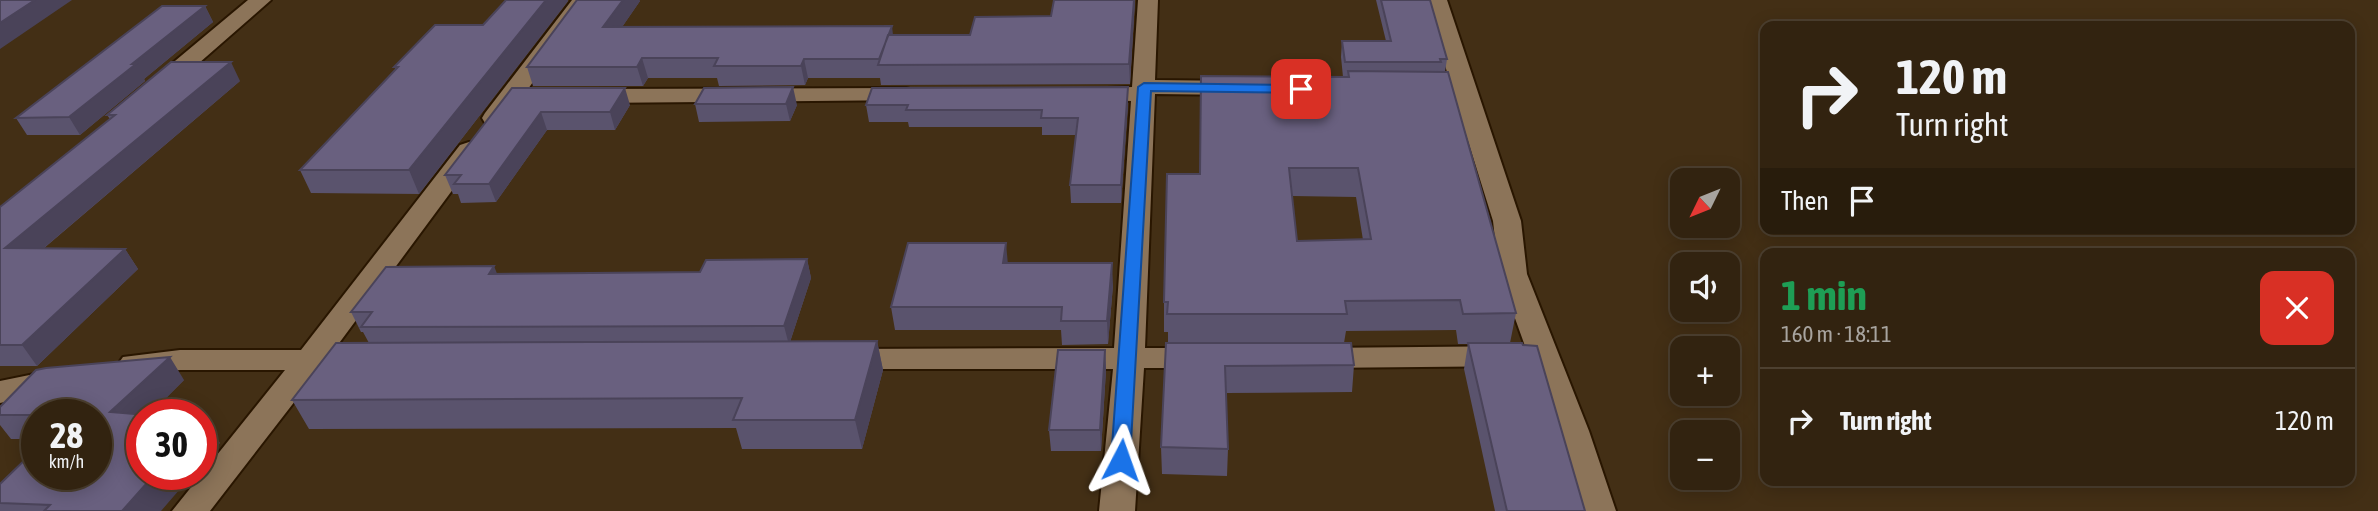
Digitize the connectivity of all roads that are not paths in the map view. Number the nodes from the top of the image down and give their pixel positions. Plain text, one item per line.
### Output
1 (261, 0) edge
2 (583, 0) edge
3 (1148, 0) edge
4 (1437, 0) edge
5 (1255, 88) edge
6 (1463, 89) junction
7 (1144, 90) junction
8 (1418, 90) edge
9 (1061, 94) edge
10 (923, 95) edge
11 (565, 96) edge
12 (141, 101) edge
13 (1542, 356) junction
14 (1225, 358) edge
15 (1294, 358) edge
16 (823, 359) edge
17 (1129, 359) junction
18 (310, 360) junction
19 (393, 360) edge
20 (0, 392) edge
21 (190, 511) edge
22 (1117, 511) edge
23 (1598, 511) edge

1 - 12 street
2 - 18 street
3 - 7 street
4 - 6 street
5 - 7 street
6 - 8 street
6 - 13 street
7 - 9 street
7 - 17 street
10 - 11 street
13 - 15 street
13 - 23 street
14 - 17 street
16 - 17 street
17 - 22 street
18 - 19 street
18 - 20 street
18 - 21 street

